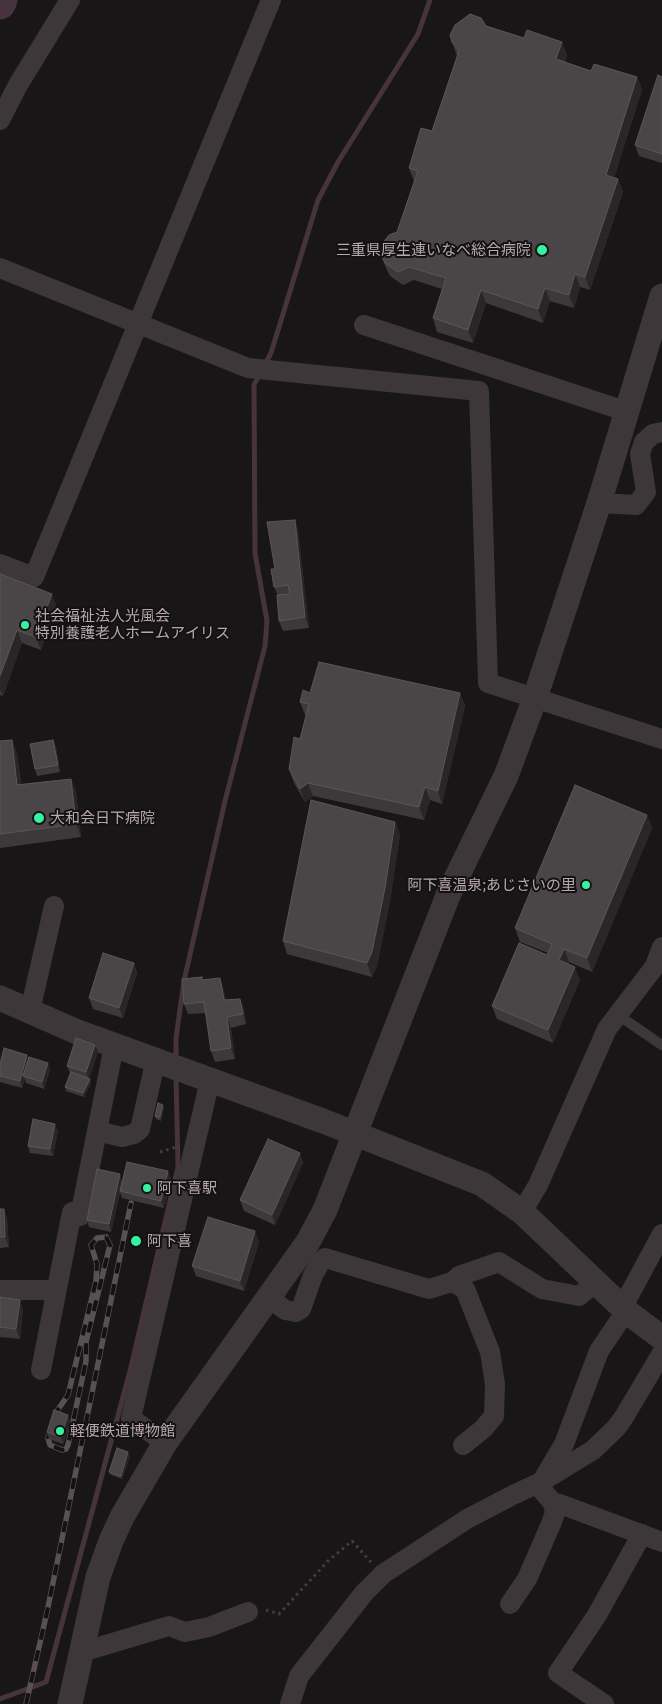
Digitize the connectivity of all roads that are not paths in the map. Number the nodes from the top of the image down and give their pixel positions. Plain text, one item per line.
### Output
1 (70, 0) edge
2 (271, 0) edge
3 (0, 120) edge
4 (0, 268) edge
5 (662, 296) edge
6 (139, 323) junction
7 (364, 325) dead end
8 (628, 412) junction
9 (662, 432) edge
10 (599, 503) junction
11 (0, 564) edge
12 (535, 698) junction
13 (662, 738) edge
14 (54, 906) dead end
15 (662, 947) edge
16 (0, 998) edge
17 (30, 1011) junction
18 (618, 1015) junction
19 (662, 1045) edge
20 (114, 1046) junction
21 (181, 1069) junction
22 (97, 1131) junction
23 (356, 1135) junction
24 (522, 1212) junction
25 (662, 1234) edge
26 (452, 1282) junction
27 (596, 1282) junction
28 (0, 1290) edge
29 (56, 1290) junction
30 (270, 1298) junction
31 (623, 1308) junction
32 (662, 1338) edge
33 (662, 1353) edge
34 (40, 1370) dead end
35 (165, 1443) junction
36 (463, 1445) dead end
37 (539, 1483) junction
38 (553, 1503) junction
39 (642, 1534) junction
40 (662, 1542) edge
41 (510, 1604) dead end
42 (248, 1612) road end
43 (82, 1652) junction
44 (70, 1704) edge
45 (290, 1704) edge
46 (604, 1704) edge

1 - 3 street
2 - 6 street
4 - 6 street
5 - 8 street
6 - 11 street
6 - 12 street
7 - 8 street
8 - 10 street
9 - 10 street
10 - 12 street
12 - 13 street
12 - 23 street
14 - 17 street
15 - 18 street
16 - 17 street
17 - 20 street
18 - 19 lane
18 - 24 street
20 - 21 street
20 - 22 street
21 - 22 street
21 - 23 street
21 - 35 street
22 - 29 street
23 - 24 street
23 - 30 street
24 - 27 street
25 - 31 street
26 - 27 street
26 - 30 street
26 - 36 street
27 - 31 street
28 - 29 street
29 - 34 street
30 - 35 street
31 - 32 street
31 - 37 street
33 - 37 street
35 - 43 street
37 - 38 street
37 - 45 street
38 - 39 street
38 - 41 street
39 - 40 street
39 - 46 street
42 - 43 street
43 - 44 street

